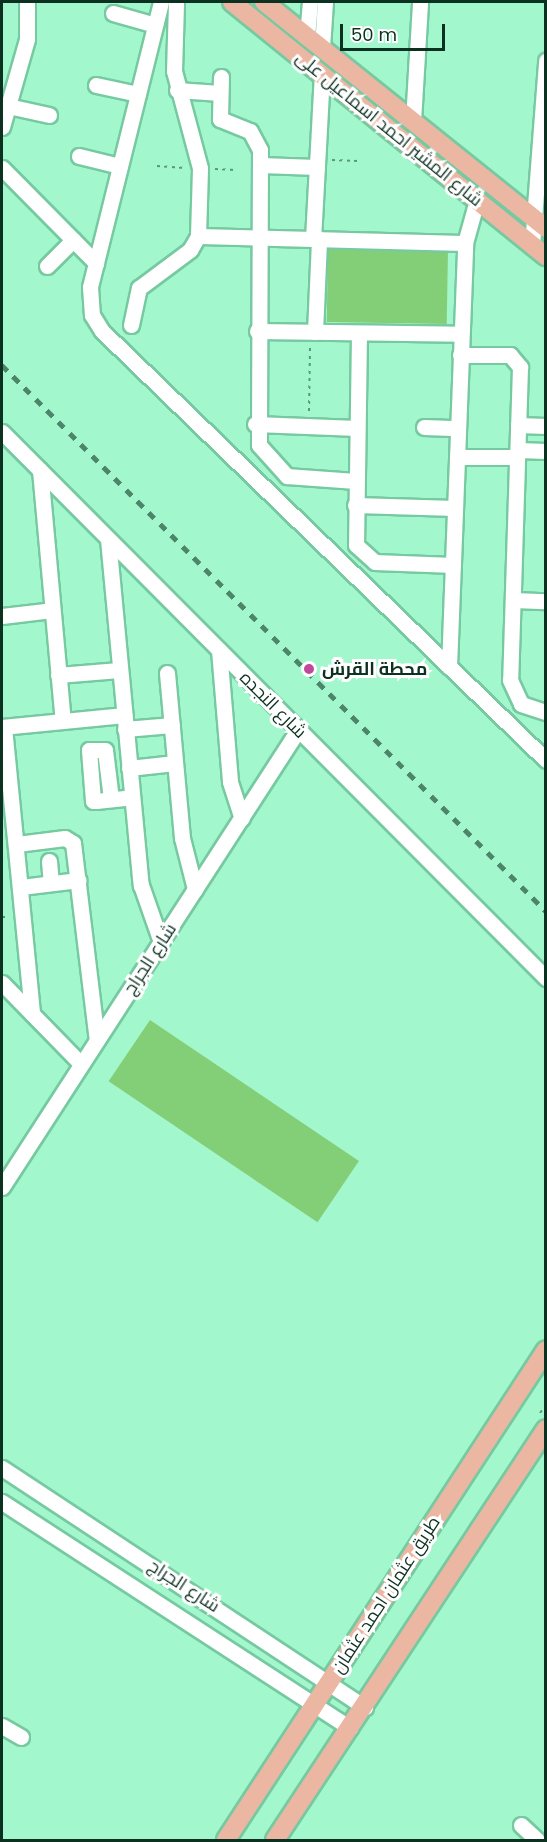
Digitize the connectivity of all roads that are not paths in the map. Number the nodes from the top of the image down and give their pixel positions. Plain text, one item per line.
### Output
1 (27, 2) edge
2 (161, 2) edge
3 (176, 2) edge
4 (232, 2) edge
5 (264, 2) edge
6 (310, 2) edge
7 (325, 2) edge
8 (420, 2) edge
9 (112, 14) dead end
10 (155, 25) junction
11 (307, 36) junction
12 (322, 48) junction
13 (546, 61) edge
14 (321, 74) junction
15 (222, 77) dead end
16 (96, 85) dead end
17 (177, 90) junction
18 (220, 93) junction
19 (138, 94) junction
20 (8, 105) junction
21 (49, 115) dead end
22 (413, 121) junction
23 (2, 125) edge
24 (79, 156) dead end
25 (317, 163) junction
26 (260, 165) junction
27 (120, 166) junction
28 (2, 168) edge
29 (477, 200) junction
30 (541, 224) edge
31 (198, 236) junction
32 (259, 237) junction
33 (316, 239) junction
34 (73, 240) junction
35 (465, 243) junction
36 (539, 251) edge
37 (96, 264) junction
38 (47, 266) dead end
39 (131, 325) dead end
40 (257, 331) junction
41 (313, 332) junction
42 (359, 333) junction
43 (461, 334) junction
44 (460, 355) junction
45 (255, 424) junction
46 (518, 425) junction
47 (546, 426) edge
48 (424, 427) dead end
49 (357, 428) junction
50 (458, 428) junction
51 (2, 432) edge
52 (546, 451) edge
53 (518, 454) junction
54 (457, 457) junction
55 (40, 470) junction
56 (355, 481) junction
57 (355, 505) junction
58 (455, 508) junction
59 (108, 539) junction
60 (453, 565) junction
61 (513, 600) junction
62 (546, 601) edge
63 (52, 610) junction
64 (2, 615) edge
65 (219, 650) junction
66 (449, 667) junction
67 (119, 670) junction
68 (167, 673) dead end
69 (58, 675) junction
70 (546, 712) edge
71 (63, 721) junction
72 (124, 722) junction
73 (172, 725) junction
74 (3, 727) edge
75 (298, 730) junction
76 (4, 748) edge
77 (546, 760) edge
78 (175, 763) junction
79 (129, 768) junction
80 (6, 791) edge
81 (132, 797) junction
82 (111, 800) dead end
83 (7, 812) edge
84 (242, 818) junction
85 (16, 844) junction
86 (49, 861) dead end
87 (79, 880) junction
88 (51, 883) junction
89 (21, 887) junction
90 (195, 889) junction
91 (161, 942) junction
92 (546, 978) edge
93 (2, 983) edge
94 (32, 1014) junction
95 (97, 1040) junction
96 (81, 1064) junction
97 (2, 1187) edge
98 (546, 1350) edge
99 (546, 1429) edge
100 (2, 1468) edge
101 (2, 1502) edge
102 (152, 1566) junction
103 (137, 1589) junction
104 (330, 1682) junction
105 (315, 1703) junction
106 (365, 1707) junction
107 (2, 1726) edge
108 (350, 1728) junction
109 (21, 1737) dead end
110 (521, 1825) dead end
111 (226, 1840) edge
112 (275, 1840) edge
113 (537, 1840) edge

1 - 20 street
2 - 10 street
3 - 17 street
4 - 14 main road, شارع المشير احمد اسماعيل على
5 - 11 main road, شارع المشير احمد اسماعيل على
6 - 11 street
7 - 12 street
8 - 22 street
9 - 10 street
10 - 19 street
11 - 12 main road, شارع المشير احمد اسماعيل على
12 - 22 main road, شارع المشير احمد اسماعيل على
13 - 30 street
14 - 25 street
14 - 29 main road, شارع المشير احمد اسماعيل على
15 - 18 street
16 - 19 street
17 - 18 street
17 - 31 street
18 - 26 street
19 - 27 street
20 - 21 street
20 - 23 street
22 - 30 main road, شارع المشير احمد اسماعيل على
24 - 27 street
25 - 26 street
25 - 33 street
26 - 32 street
27 - 37 street
28 - 34 street
29 - 35 street
29 - 36 main road, شارع المشير احمد اسماعيل على
30 - 36 street
31 - 32 street
31 - 39 street
32 - 33 street
32 - 40 street
33 - 35 street
33 - 41 street
34 - 37 street
34 - 38 street
35 - 43 street
37 - 66 street
40 - 41 street
40 - 45 street
41 - 42 street
42 - 43 street
42 - 49 street
43 - 44 street
44 - 46 street
44 - 50 street
45 - 49 street
45 - 56 street
46 - 47 street
46 - 53 street
48 - 50 street
49 - 56 street
50 - 54 street
51 - 55 street, شارع النجده
52 - 53 street
53 - 54 street
53 - 61 street
54 - 58 street
55 - 59 street, شارع النجده
55 - 63 street
56 - 57 street
57 - 58 street
57 - 60 street
58 - 60 street
59 - 65 street, شارع النجده
59 - 67 street
60 - 66 street
61 - 62 street
61 - 70 street
63 - 64 street
63 - 69 street
65 - 75 street, شارع النجده
65 - 84 street
66 - 77 street
67 - 69 street
67 - 72 street
68 - 73 street
69 - 71 street
71 - 72 street
71 - 74 street
72 - 73 street
72 - 79 street
73 - 78 street
74 - 76 street
75 - 84 street, شارع الجراج
75 - 92 street, شارع النجده
76 - 80 street
78 - 79 street
78 - 90 street
79 - 81 street
80 - 83 street
81 - 82 street
81 - 91 street
83 - 85 street
84 - 90 street, شارع الجراج
85 - 87 street
85 - 89 street
86 - 88 street
87 - 88 street
87 - 95 street
88 - 89 street
89 - 94 street
90 - 91 street, شارع الجراج
91 - 95 street, شارع الجراج
93 - 94 street
94 - 96 street
95 - 96 street, شارع الجراج
96 - 97 street, شارع الجراج
98 - 104 main road, طريق عثمان احمد عثمان
99 - 106 main road
100 - 102 street, شارع الجراج
101 - 103 street, شارع الجراج
102 - 103 street
102 - 104 street, شارع الجراج
103 - 105 street, شارع الجراج
104 - 105 main road, طريق عثمان احمد عثمان
104 - 106 street, شارع الجراج
105 - 108 street, شارع الجراج
105 - 111 main road, طريق عثمان احمد عثمان
106 - 108 main road
107 - 109 street
108 - 112 main road
110 - 113 street

